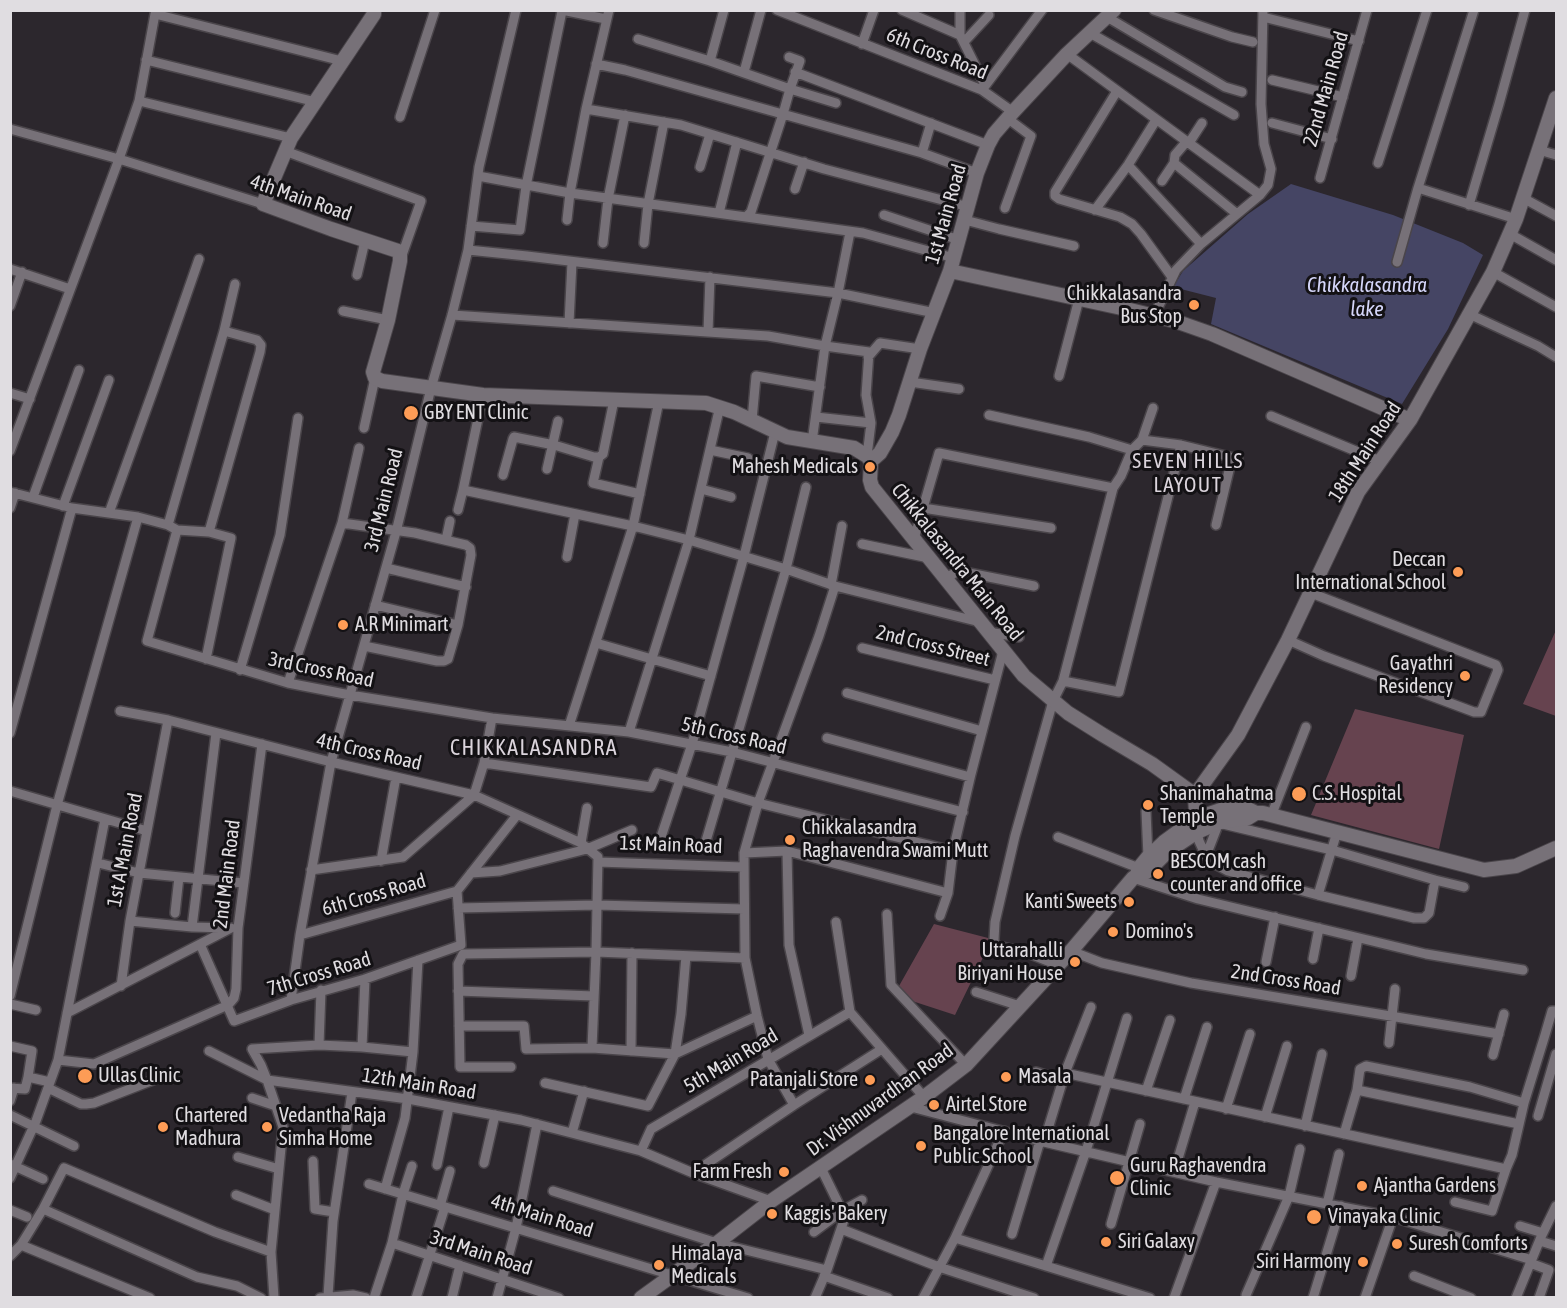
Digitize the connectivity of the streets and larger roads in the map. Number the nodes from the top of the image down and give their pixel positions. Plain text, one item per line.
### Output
1 (374, 10) edge
2 (435, 10) edge
3 (516, 10) edge
4 (724, 10) edge
5 (761, 10) edge
6 (777, 10) edge
7 (874, 10) edge
8 (902, 10) edge
9 (960, 10) edge
10 (1042, 10) edge
11 (1154, 10) edge
12 (1367, 10) edge
13 (1426, 10) edge
14 (1474, 10) edge
15 (1525, 10) edge
16 (562, 11) edge
17 (1110, 14) edge
18 (1263, 14) edge
19 (607, 15) edge
20 (989, 15) dead end
21 (1090, 33) junction
22 (962, 38) junction
23 (638, 39) dead end
24 (1359, 41) junction
25 (1253, 42) dead end
26 (862, 44) junction
27 (1067, 54) junction
28 (789, 57) dead end
29 (146, 60) junction
30 (342, 61) junction
31 (710, 61) junction
32 (596, 64) junction
33 (744, 72) junction
34 (795, 72) junction
35 (1272, 80) dead end
36 (983, 88) junction
37 (790, 89) junction
38 (1117, 90) junction
39 (1242, 92) dead end
40 (1343, 97) junction
41 (1556, 100) edge
42 (139, 101) junction
43 (316, 102) junction
44 (836, 103) dead end
45 (586, 108) junction
46 (783, 114) junction
47 (625, 115) junction
48 (1010, 115) junction
49 (1234, 115) dead end
50 (400, 117) dead end
51 (1156, 120) junction
52 (664, 123) junction
53 (931, 123) junction
54 (1202, 123) dead end
55 (1272, 123) dead end
56 (10, 129) edge
57 (710, 134) junction
58 (1332, 139) junction
59 (737, 142) junction
60 (1188, 142) junction
61 (288, 145) junction
62 (988, 145) junction
63 (1539, 150) junction
64 (770, 152) junction
65 (922, 153) junction
66 (1557, 155) edge
67 (118, 159) junction
68 (804, 162) junction
69 (1174, 163) junction
70 (1377, 163) dead end
71 (1128, 165) junction
72 (700, 167) dead end
73 (977, 173) junction
74 (477, 176) junction
75 (1320, 178) dead end
76 (1162, 181) dead end
77 (525, 186) junction
78 (1418, 188) junction
79 (795, 189) dead end
80 (570, 193) junction
81 (1260, 195) junction
82 (1523, 198) junction
83 (608, 199) junction
84 (263, 204) junction
85 (648, 204) junction
86 (1469, 205) junction
87 (1005, 208) dead end
88 (1095, 210) junction
89 (719, 213) junction
90 (1237, 213) junction
91 (884, 214) dead end
92 (967, 214) junction
93 (1557, 216) edge
94 (746, 217) junction
95 (1516, 219) junction
96 (567, 220) dead end
97 (471, 226) junction
98 (850, 232) junction
99 (1510, 234) junction
100 (959, 240) junction
101 (365, 241) junction
102 (603, 243) dead end
103 (644, 243) dead end
104 (1201, 244) junction
105 (1074, 246) dead end
106 (468, 250) junction
107 (401, 258) junction
108 (199, 259) dead end
109 (1557, 260) edge
110 (573, 262) junction
111 (1397, 262) dead end
112 (952, 265) junction
113 (10, 269) edge
114 (22, 272) junction
115 (1492, 272) junction
116 (357, 275) dead end
117 (1172, 277) junction
118 (710, 278) junction
119 (235, 284) dead end
120 (70, 289) junction
121 (838, 292) junction
122 (1079, 299) junction
123 (10, 306) edge
124 (1557, 307) edge
125 (343, 310) dead end
126 (935, 313) junction
127 (1469, 314) junction
128 (452, 315) junction
129 (1154, 316) junction
130 (388, 320) junction
131 (568, 323) junction
132 (224, 332) junction
133 (708, 332) junction
134 (825, 346) junction
135 (920, 350) junction
136 (868, 357) junction
137 (1557, 357) edge
138 (79, 370) dead end
139 (1059, 376) dead end
140 (375, 378) junction
141 (109, 380) dead end
142 (910, 382) junction
143 (820, 387) junction
144 (430, 388) junction
145 (959, 389) dead end
146 (10, 393) edge
147 (483, 395) junction
148 (30, 399) junction
149 (614, 400) junction
150 (659, 401) junction
151 (720, 406) junction
152 (1153, 408) dead end
153 (989, 415) dead end
154 (1271, 416) dead end
155 (816, 417) junction
156 (298, 418) dead end
157 (752, 420) junction
158 (1410, 420) junction
159 (558, 422) dead end
160 (871, 423) junction
161 (364, 428) dead end
162 (775, 432) junction
163 (1142, 440) junction
164 (812, 442) junction
165 (554, 445) junction
166 (1181, 445) junction
167 (359, 448) dead end
168 (710, 450) junction
169 (1132, 450) junction
170 (10, 451) edge
171 (599, 457) junction
172 (748, 458) dead end
173 (869, 459) junction
174 (1380, 461) junction
175 (547, 469) dead end
176 (503, 475) dead end
177 (806, 487) dead end
178 (1113, 488) junction
179 (701, 489) junction
180 (463, 490) junction
181 (13, 492) edge
182 (640, 494) junction
183 (33, 497) junction
184 (731, 497) dead end
185 (67, 507) junction
186 (10, 508) edge
187 (922, 508) junction
188 (458, 510) dead end
189 (109, 513) junction
190 (574, 514) junction
191 (138, 517) junction
192 (450, 521) dead end
193 (342, 523) junction
194 (1216, 525) dead end
195 (633, 526) junction
196 (842, 526) dead end
197 (173, 527) junction
198 (1051, 528) dead end
199 (209, 532) junction
200 (396, 532) junction
201 (914, 539) junction
202 (446, 540) junction
203 (689, 540) junction
204 (862, 544) dead end
205 (744, 556) junction
206 (567, 557) dead end
207 (929, 558) junction
208 (386, 568) junction
209 (786, 569) junction
210 (945, 578) junction
211 (833, 586) junction
212 (1034, 586) dead end
213 (466, 587) junction
214 (1311, 593) junction
215 (375, 605) junction
216 (458, 625) junction
217 (984, 627) junction
218 (1019, 637) dead end
219 (1288, 640) junction
220 (596, 643) junction
221 (364, 646) junction
222 (862, 648) dead end
223 (1003, 651) junction
224 (652, 658) junction
225 (206, 660) junction
226 (240, 670) junction
227 (711, 676) junction
228 (995, 680) junction
229 (1063, 681) junction
230 (288, 683) junction
231 (847, 693) dead end
232 (350, 695) junction
233 (1053, 701) junction
234 (120, 711) dead end
235 (492, 718) junction
236 (168, 720) junction
237 (569, 726) junction
238 (1306, 727) dead end
239 (982, 731) junction
240 (629, 732) junction
241 (10, 733) edge
242 (216, 733) junction
243 (827, 738) dead end
244 (262, 744) junction
245 (692, 744) junction
246 (732, 752) junction
247 (331, 762) junction
248 (484, 763) junction
249 (772, 763) junction
250 (396, 777) junction
251 (970, 777) junction
252 (679, 780) junction
253 (10, 791) edge
254 (720, 793) junction
255 (474, 795) junction
256 (1195, 795) junction
257 (758, 803) junction
258 (57, 805) junction
259 (587, 808) dead end
260 (963, 812) junction
261 (1146, 812) dead end
262 (517, 815) junction
263 (1271, 816) junction
264 (105, 819) junction
265 (1197, 825) junction
266 (632, 830) dead end
267 (147, 831) junction
268 (1337, 832) junction
269 (661, 837) dead end
270 (1058, 837) dead end
271 (706, 841) dead end
272 (584, 846) junction
273 (1557, 848) edge
274 (1332, 850) junction
275 (787, 851) junction
276 (953, 851) junction
277 (744, 853) junction
278 (1206, 856) junction
279 (1148, 857) junction
280 (598, 860) junction
281 (381, 861) junction
282 (98, 863) junction
283 (743, 867) junction
284 (311, 870) junction
285 (139, 873) junction
286 (471, 873) junction
287 (1136, 874) junction
288 (179, 877) junction
289 (198, 879) junction
290 (1436, 880) junction
291 (243, 883) junction
292 (1464, 887) dead end
293 (457, 891) junction
294 (948, 893) junction
295 (1318, 895) junction
296 (597, 905) junction
297 (462, 908) junction
298 (744, 909) junction
299 (175, 912) dead end
300 (887, 914) dead end
301 (940, 916) dead end
302 (1275, 917) junction
303 (130, 921) junction
304 (836, 922) dead end
305 (192, 927) junction
306 (234, 928) junction
307 (1318, 928) junction
308 (300, 935) junction
309 (1358, 938) junction
310 (200, 944) junction
311 (1071, 951) junction
312 (596, 952) junction
313 (632, 953) junction
314 (686, 956) junction
315 (745, 958) junction
316 (1313, 959) dead end
317 (418, 960) junction
318 (1266, 962) dead end
319 (1058, 965) junction
320 (1523, 970) dead end
321 (1351, 976) dead end
322 (365, 979) junction
323 (121, 986) junction
324 (1395, 989) dead end
325 (321, 990) junction
326 (458, 991) junction
327 (975, 992) dead end
328 (10, 996) edge
329 (594, 996) junction
330 (291, 999) junction
331 (10, 1004) edge
332 (228, 1005) junction
333 (1020, 1006) junction
334 (1091, 1006) dead end
335 (36, 1010) dead end
336 (1557, 1011) edge
337 (850, 1012) junction
338 (67, 1013) junction
339 (1504, 1014) dead end
340 (757, 1016) junction
341 (1392, 1016) junction
342 (1127, 1017) dead end
343 (1170, 1020) dead end
344 (459, 1026) junction
345 (1207, 1027) dead end
346 (1250, 1034) dead end
347 (809, 1035) junction
348 (1499, 1035) junction
349 (1389, 1043) dead end
350 (320, 1045) junction
351 (10, 1046) edge
352 (1287, 1046) dead end
353 (362, 1047) junction
354 (592, 1048) junction
355 (882, 1049) junction
356 (631, 1051) junction
357 (209, 1052) dead end
358 (413, 1052) junction
359 (675, 1054) junction
360 (1322, 1054) dead end
361 (1557, 1054) edge
362 (1493, 1055) dead end
363 (768, 1059) junction
364 (58, 1060) junction
365 (966, 1065) junction
366 (511, 1067) dead end
367 (1036, 1072) dead end
368 (1064, 1076) junction
369 (28, 1077) junction
370 (161, 1077) dead end
371 (267, 1080) junction
372 (1107, 1082) junction
373 (545, 1083) dead end
374 (49, 1085) junction
375 (12, 1088) edge
376 (1356, 1089) junction
377 (584, 1091) junction
378 (1146, 1091) junction
379 (352, 1092) junction
380 (924, 1097) junction
381 (252, 1098) dead end
382 (408, 1099) junction
383 (1184, 1100) junction
384 (10, 1101) edge
385 (1195, 1102) junction
386 (1524, 1103) junction
387 (276, 1106) junction
388 (794, 1106) junction
389 (449, 1107) junction
390 (911, 1107) junction
391 (1226, 1108) junction
392 (10, 1115) edge
393 (495, 1115) junction
394 (1538, 1116) dead end
395 (1265, 1117) junction
396 (537, 1124) junction
397 (1140, 1124) dead end
398 (1519, 1124) junction
399 (33, 1126) junction
400 (1305, 1126) junction
401 (1004, 1131) junction
402 (572, 1133) junction
403 (1344, 1134) junction
404 (1042, 1141) junction
405 (75, 1146) dead end
406 (1300, 1149) dead end
407 (641, 1151) junction
408 (1086, 1151) junction
409 (1339, 1154) dead end
410 (238, 1157) dead end
411 (313, 1161) dead end
412 (1129, 1161) junction
413 (484, 1162) dead end
414 (14, 1165) edge
415 (437, 1165) dead end
416 (412, 1166) dead end
417 (821, 1168) junction
418 (279, 1169) junction
419 (1506, 1169) junction
420 (450, 1171) dead end
421 (1174, 1172) junction
422 (693, 1173) junction
423 (10, 1178) edge
424 (43, 1179) dead end
425 (1216, 1182) junction
426 (369, 1184) dead end
427 (386, 1189) junction
428 (553, 1191) dead end
429 (403, 1194) junction
430 (236, 1195) dead end
431 (1288, 1196) junction
432 (862, 1200) dead end
433 (771, 1201) junction
434 (1455, 1202) dead end
435 (1327, 1204) junction
436 (1341, 1206) junction
437 (443, 1207) junction
438 (43, 1209) junction
439 (10, 1210) edge
440 (275, 1210) junction
441 (842, 1211) junction
442 (1556, 1211) edge
443 (334, 1212) junction
444 (27, 1217) dead end
445 (1393, 1217) junction
446 (1111, 1224) dead end
447 (1520, 1226) dead end
448 (516, 1228) junction
449 (841, 1229) junction
450 (814, 1232) dead end
451 (1012, 1234) dead end
452 (1541, 1237) junction
453 (955, 1238) junction
454 (392, 1243) junction
455 (717, 1243) junction
456 (21, 1245) junction
457 (1557, 1246) edge
458 (271, 1251) junction
459 (10, 1256) edge
460 (430, 1256) junction
461 (1531, 1262) junction
462 (460, 1265) junction
463 (1046, 1266) junction
464 (939, 1267) junction
465 (826, 1273) junction
466 (671, 1275) junction
467 (1414, 1276) dead end
468 (502, 1279) junction
469 (1246, 1295) dead end
470 (1455, 1295) edge
471 (324, 1297) edge
472 (150, 1298) edge
473 (261, 1298) edge
474 (274, 1298) edge
475 (366, 1298) edge
476 (374, 1298) edge
477 (416, 1298) edge
478 (452, 1298) edge
479 (497, 1298) edge
480 (559, 1298) edge
481 (641, 1298) edge
482 (748, 1298) edge
483 (815, 1298) edge
484 (888, 1298) edge
485 (924, 1298) edge
486 (1034, 1298) edge
487 (1150, 1298) edge
488 (1174, 1298) edge
489 (1312, 1298) edge
490 (1365, 1298) edge
491 (1471, 1298) edge
492 (1516, 1298) edge
493 (1539, 1298) edge

1 - 30 street
2 - 50 street
3 - 74 street, 3rd Main Road
4 - 31 street
5 - 33 street
6 - 26 street, 6th Cross Road
7 - 26 street
8 - 22 street
9 - 22 street
10 - 36 street
11 - 25 street
12 - 24 street, 22nd Main Road
13 - 70 street
14 - 78 street
15 - 86 street
16 - 19 street
16 - 77 street
17 - 21 street, 1st Main Road
17 - 39 street
18 - 24 street
18 - 81 street
19 - 32 street
20 - 22 street
21 - 27 street, 1st Main Road
21 - 49 street
22 - 36 street
23 - 31 street
24 - 40 street, 22nd Main Road
26 - 36 street, 6th Cross Road
27 - 38 street
27 - 48 street, 1st Main Road
28 - 34 street
29 - 30 street
29 - 42 street
29 - 43 street
30 - 43 street
31 - 33 street
32 - 45 street
32 - 46 street
33 - 37 street
34 - 37 street
34 - 53 street
35 - 40 street
36 - 48 street, 6th Cross Road
37 - 44 street
37 - 46 street
38 - 51 street
38 - 88 street
40 - 58 street, 22nd Main Road
41 - 63 street, 18th Main Road
42 - 61 street
42 - 67 street
43 - 61 street
45 - 47 street
45 - 80 street
46 - 64 street
46 - 65 street
47 - 52 street
47 - 83 street
48 - 62 street, 1st Main Road
48 - 87 street, 6th Cross Road
51 - 60 street
51 - 71 street
52 - 57 street
52 - 85 street
53 - 62 street
53 - 65 street
54 - 60 street
55 - 58 street
56 - 67 street, 4th Main Road
57 - 59 street
57 - 72 street
58 - 75 street, 22nd Main Road
59 - 64 street
59 - 89 street
60 - 69 street
60 - 81 street
61 - 84 street
61 - 107 street
62 - 73 street, 1st Main Road
63 - 66 street
63 - 82 street, 18th Main Road
64 - 68 street
64 - 94 street
65 - 73 street
67 - 84 street, 4th Main Road
67 - 120 street
68 - 79 street
68 - 92 street
69 - 76 street
69 - 90 street
71 - 88 street
71 - 104 street
73 - 92 street, 1st Main Road
74 - 77 street
74 - 97 street, 3rd Main Road
77 - 80 street
77 - 97 street
78 - 86 street
78 - 111 street
80 - 83 street
80 - 96 street
81 - 90 street
82 - 93 street
82 - 95 street, 18th Main Road
83 - 85 street
83 - 102 street
84 - 101 street, 4th Main Road
85 - 89 street
85 - 103 street
86 - 95 street
88 - 117 street
89 - 94 street
90 - 104 street
91 - 100 street
92 - 100 street, 1st Main Road
92 - 105 street
94 - 98 street
95 - 99 street, 18th Main Road
97 - 106 street, 3rd Main Road
98 - 112 street
98 - 121 street
99 - 109 street
99 - 115 street, 18th Main Road
100 - 112 street, 1st Main Road
101 - 107 street, 4th Main Road
101 - 116 street
104 - 117 street
106 - 110 street
106 - 128 street, 3rd Main Road
107 - 130 street
108 - 189 street
110 - 118 street
110 - 131 street
112 - 122 street
112 - 126 street, 1st Main Road
113 - 114 street
114 - 120 street
114 - 123 street
115 - 124 street
115 - 127 street, 18th Main Road
117 - 129 street
118 - 121 street
118 - 133 street
119 - 132 street
120 - 148 street
121 - 126 street
121 - 134 street
122 - 129 street
122 - 139 street
125 - 130 street
126 - 135 street, 1st Main Road
127 - 137 street
127 - 158 street, 18th Main Road
128 - 131 street
128 - 144 street, 3rd Main Road
129 - 158 street
130 - 140 street
131 - 133 street
132 - 197 street
132 - 199 street
133 - 134 street
134 - 136 street
134 - 143 street
135 - 136 street
135 - 142 street, 1st Main Road
136 - 160 street
138 - 183 street
140 - 144 street
140 - 161 street
141 - 185 street
142 - 145 street
142 - 173 street, 1st Main Road
143 - 155 street
143 - 157 street
144 - 147 street
144 - 200 street, 3rd Main Road
146 - 148 street
147 - 149 street
147 - 180 street
148 - 170 street
149 - 150 street
149 - 171 street
150 - 151 street
150 - 182 street
151 - 157 street
151 - 168 street
152 - 163 street
153 - 169 street
154 - 174 street
155 - 160 street
155 - 164 street
156 - 226 street
157 - 162 street
158 - 174 street, 18th Main Road
159 - 165 street
160 - 173 street
162 - 164 street
162 - 205 street
163 - 166 street
163 - 169 street
164 - 173 street
165 - 171 street
165 - 175 street
165 - 176 street
166 - 194 street
166 - 229 street
167 - 193 street
168 - 172 street
168 - 179 street
169 - 178 street
171 - 182 street
173 - 201 street, Chikkalasandra Main Road
174 - 214 street, 18th Main Road
177 - 209 street
178 - 187 street
178 - 229 street
179 - 184 street
179 - 203 street
180 - 188 street
180 - 190 street
181 - 183 street
181 - 186 street
182 - 195 street
183 - 185 street
185 - 189 street
185 - 241 street
187 - 198 street
187 - 201 street
189 - 191 street
190 - 195 street
190 - 206 street
191 - 197 street
191 - 258 street
192 - 202 street
193 - 200 street
193 - 230 street
195 - 203 street
195 - 220 street
196 - 211 street
197 - 199 street
197 - 225 street, 3rd Cross Road
199 - 225 street
200 - 202 street
200 - 208 street, 3rd Main Road
201 - 207 street, Chikkalasandra Main Road
202 - 213 street
203 - 205 street
203 - 224 street
204 - 207 street
205 - 209 street
205 - 227 street
207 - 210 street, Chikkalasandra Main Road
208 - 213 street
208 - 215 street, 3rd Main Road
209 - 211 street
209 - 246 street
210 - 212 street
210 - 217 street, Chikkalasandra Main Road
211 - 217 street
211 - 249 street
213 - 216 street
214 - 219 street, 18th Main Road
214 - 219 street
215 - 216 street
215 - 221 street, 3rd Main Road
216 - 221 street
217 - 218 street
217 - 223 street, Chikkalasandra Main Road
219 - 256 street, 18th Main Road
220 - 224 street
220 - 237 street
221 - 232 street, 3rd Main Road
222 - 228 street, 2nd Cross Street
223 - 228 street
223 - 233 street, Chikkalasandra Main Road
224 - 227 street
224 - 240 street
225 - 226 street, 3rd Cross Road
226 - 230 street, 3rd Cross Road
227 - 245 street
228 - 239 street
229 - 233 street
230 - 232 street, 3rd Cross Road
231 - 239 street
232 - 235 street, 3rd Cross Road
232 - 247 street, 3rd Main Road
233 - 256 street, Chikkalasandra Main Road
233 - 319 street
234 - 236 street, 4th Cross Road
235 - 237 street, 5th Cross Road
235 - 248 street
236 - 242 street, 4th Cross Road
236 - 267 street, 1st A Main Road
237 - 240 street, 5th Cross Road
238 - 263 street
239 - 251 street
240 - 245 street, 5th Cross Road
242 - 244 street, 4th Cross Road
242 - 289 street
243 - 251 street
244 - 247 street, 4th Cross Road
244 - 291 street, 2nd Main Road
245 - 246 street, 5th Cross Road
245 - 252 street
246 - 249 street, 5th Cross Road
246 - 254 street
247 - 250 street, 4th Cross Road
247 - 284 street, 3rd Main Road
248 - 252 street
248 - 255 street
249 - 257 street
249 - 260 street, 5th Cross Road
250 - 255 street, 4th Cross Road
250 - 281 street
251 - 260 street
252 - 254 street
252 - 269 street
253 - 258 street
254 - 257 street
254 - 271 street
255 - 262 street, 4th Cross Road
255 - 281 street
256 - 265 street
257 - 276 street
257 - 277 street
258 - 264 street
258 - 328 street
259 - 272 street
260 - 276 street
261 - 279 street
262 - 272 street, 4th Cross Road
262 - 286 street
263 - 265 street
263 - 268 street
264 - 267 street
264 - 282 street
265 - 278 street
265 - 279 street, Dr. Vishnuvardhan Road
265 - 287 street, Dr. Vishnuvardhan Road
266 - 272 street
267 - 285 street, 1st A Main Road
268 - 273 street
268 - 274 street
270 - 287 street
272 - 280 street, 4th Cross Road
272 - 286 street
274 - 278 street
274 - 290 street
274 - 295 street
275 - 277 street
275 - 294 street
275 - 347 street
276 - 294 street
277 - 283 street
278 - 295 street
279 - 287 street, Dr. Vishnuvardhan Road
280 - 283 street, 1st Main Road
280 - 296 street
281 - 284 street
282 - 285 street
282 - 338 street
283 - 298 street
284 - 308 street, 3rd Main Road
285 - 288 street
285 - 303 street, 1st A Main Road
286 - 293 street
287 - 302 street
287 - 311 street, Dr. Vishnuvardhan Road
288 - 289 street
288 - 299 street
289 - 291 street
289 - 305 street
290 - 292 street
290 - 295 street
291 - 306 street, 2nd Main Road
293 - 297 street, 7th Cross Road
293 - 308 street, 6th Cross Road
294 - 301 street
296 - 297 street
296 - 298 street
296 - 312 street
297 - 317 street, 7th Cross Road
298 - 315 street
300 - 365 street
302 - 307 street
302 - 318 street
303 - 305 street
303 - 323 street, 1st A Main Road
304 - 337 street
305 - 306 street
306 - 310 street
306 - 332 street, 2nd Main Road
307 - 309 street
307 - 316 street
308 - 330 street, 3rd Main Road
309 - 320 street
309 - 321 street
310 - 323 street
310 - 332 street
311 - 319 street, Dr. Vishnuvardhan Road
311 - 341 street, 2nd Cross Road
312 - 313 street
312 - 326 street
312 - 329 street
313 - 314 street
313 - 356 street
314 - 315 street
314 - 359 street
315 - 340 street
317 - 322 street, 7th Cross Road
317 - 358 street
319 - 333 street, Dr. Vishnuvardhan Road
322 - 325 street, 7th Cross Road
322 - 353 street
323 - 338 street
324 - 341 street
325 - 330 street, 7th Cross Road
325 - 350 street
326 - 329 street
326 - 344 street
327 - 333 street
329 - 354 street
330 - 332 street, 7th Cross Road
331 - 335 street
332 - 364 street
333 - 365 street, Dr. Vishnuvardhan Road
334 - 368 street
336 - 386 street
337 - 347 street, 5th Main Road
337 - 355 street
338 - 364 street
339 - 348 street
340 - 359 street
340 - 363 street
341 - 348 street, 2nd Cross Road
341 - 349 street
342 - 372 street
343 - 378 street
344 - 354 street
344 - 366 street
345 - 383 street
346 - 391 street
347 - 363 street, 5th Main Road
348 - 362 street
350 - 353 street
350 - 371 street
351 - 369 street
352 - 395 street
353 - 358 street
354 - 356 street
355 - 380 street
355 - 388 street
356 - 359 street
357 - 371 street, 12th Main Road
358 - 382 street
359 - 377 street
360 - 400 street
361 - 394 street
363 - 388 street
363 - 407 street, 5th Main Road
364 - 374 street
365 - 380 street, Dr. Vishnuvardhan Road
367 - 368 street
368 - 372 street
368 - 404 street
369 - 374 street
369 - 375 street
370 - 374 street
371 - 379 street, 12th Main Road
371 - 387 street
372 - 378 street
372 - 408 street
373 - 377 street
374 - 399 street
375 - 384 street
376 - 386 street
376 - 398 street
376 - 403 street
377 - 402 street
378 - 383 street
379 - 382 street, 12th Main Road
379 - 443 street
380 - 390 street, Dr. Vishnuvardhan Road
381 - 387 street
382 - 389 street, 12th Main Road
382 - 427 street
383 - 385 street
385 - 391 street
385 - 421 street
386 - 398 street
387 - 418 street
388 - 422 street
389 - 393 street, 12th Main Road
389 - 415 street
390 - 401 street
390 - 417 street, Dr. Vishnuvardhan Road
391 - 395 street
392 - 399 street
393 - 396 street, 12th Main Road
393 - 413 street
395 - 400 street
396 - 402 street, 12th Main Road
396 - 448 street
397 - 412 street
398 - 419 street
399 - 405 street
399 - 414 street
400 - 403 street
401 - 404 street
401 - 453 street
402 - 407 street, 12th Main Road
403 - 419 street
404 - 408 street
404 - 451 street
406 - 431 street
407 - 422 street, 12th Main Road
408 - 412 street
408 - 463 street
409 - 435 street
410 - 418 street
411 - 443 street
412 - 421 street
412 - 446 street
414 - 423 street
414 - 424 street
416 - 429 street
417 - 433 street, Dr. Vishnuvardhan Road
417 - 441 street
418 - 440 street
419 - 434 street
420 - 437 street
421 - 425 street
422 - 433 street, 12th Main Road
425 - 431 street
425 - 488 street
426 - 427 street, 4th Main Road
427 - 429 street, 4th Main Road
428 - 455 street
429 - 437 street, 4th Main Road
429 - 454 street
430 - 440 street
431 - 435 street
431 - 469 street
432 - 441 street
433 - 455 street, Dr. Vishnuvardhan Road
435 - 436 street
436 - 445 street
436 - 489 street
437 - 448 street, 4th Main Road
437 - 460 street
438 - 456 street
438 - 458 street
438 - 473 street
439 - 444 street
440 - 458 street
441 - 449 street
441 - 450 street
442 - 452 street
443 - 471 street
445 - 461 street
445 - 490 street
447 - 452 street
448 - 466 street, 4th Main Road
448 - 468 street
449 - 464 street
449 - 465 street
452 - 457 street
452 - 461 street
453 - 463 street
453 - 464 street
454 - 460 street, 3rd Main Road
454 - 476 street
455 - 465 street
455 - 466 street, Dr. Vishnuvardhan Road
456 - 459 street
456 - 472 street
458 - 474 street
460 - 462 street, 3rd Main Road
460 - 477 street
461 - 492 street
461 - 493 street
462 - 468 street, 3rd Main Road
462 - 478 street
463 - 487 street
464 - 485 street
464 - 486 street
465 - 483 street
465 - 484 street
466 - 481 street, Dr. Vishnuvardhan Road
466 - 482 street
467 - 470 street
468 - 479 street
468 - 480 street, 3rd Main Road
470 - 491 street
471 - 475 street

